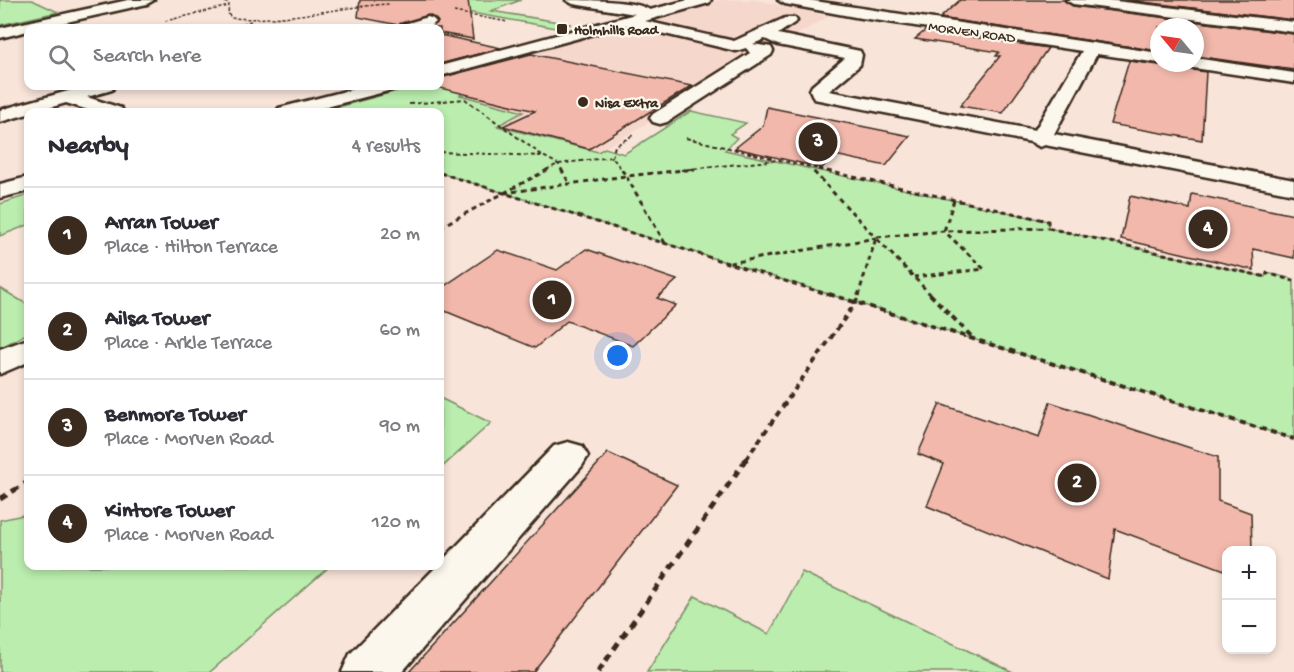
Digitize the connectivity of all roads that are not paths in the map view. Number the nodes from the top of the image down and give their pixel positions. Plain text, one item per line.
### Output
1 (147, 0) edge
2 (573, 0) edge
3 (704, 0) edge
4 (785, 0) edge
5 (1073, 0) edge
6 (880, 3) dead end
7 (822, 8) junction
8 (654, 14) junction
9 (855, 14) junction
10 (627, 21) junction
11 (428, 22) dead end
12 (40, 24) edge
13 (421, 24) edge
14 (1294, 27) edge
15 (24, 28) edge
16 (775, 28) junction
17 (0, 33) edge
18 (736, 46) junction
19 (1092, 48) junction
20 (1150, 57) edge
21 (1204, 65) edge
22 (444, 70) edge
23 (1294, 78) edge
24 (91, 90) edge
25 (370, 90) edge
26 (66, 97) junction
27 (28, 108) edge
28 (101, 108) edge
29 (301, 108) edge
30 (24, 109) edge
31 (0, 116) edge
32 (660, 118) dead end
33 (1040, 140) junction
34 (24, 185) edge
35 (1292, 187) dead end
36 (0, 191) edge
37 (24, 351) edge
38 (0, 363) edge
39 (567, 456) dead end
40 (368, 672) edge

1 - 12 street
2 - 8 street
3 - 8 street
4 - 7 street, MORVEN ROAD
5 - 14 street
6 - 9 street
7 - 9 street, MORVEN ROAD
7 - 16 street
8 - 10 street
9 - 19 street, MORVEN ROAD
10 - 18 street
10 - 22 street
11 - 13 street
15 - 17 street
16 - 18 street
16 - 33 street
18 - 32 street
19 - 20 street, MORVEN ROAD
19 - 33 street
21 - 23 street
24 - 26 street
25 - 29 street
26 - 27 street
26 - 28 street
30 - 31 street
33 - 35 street
34 - 36 street
37 - 38 street
39 - 40 street

